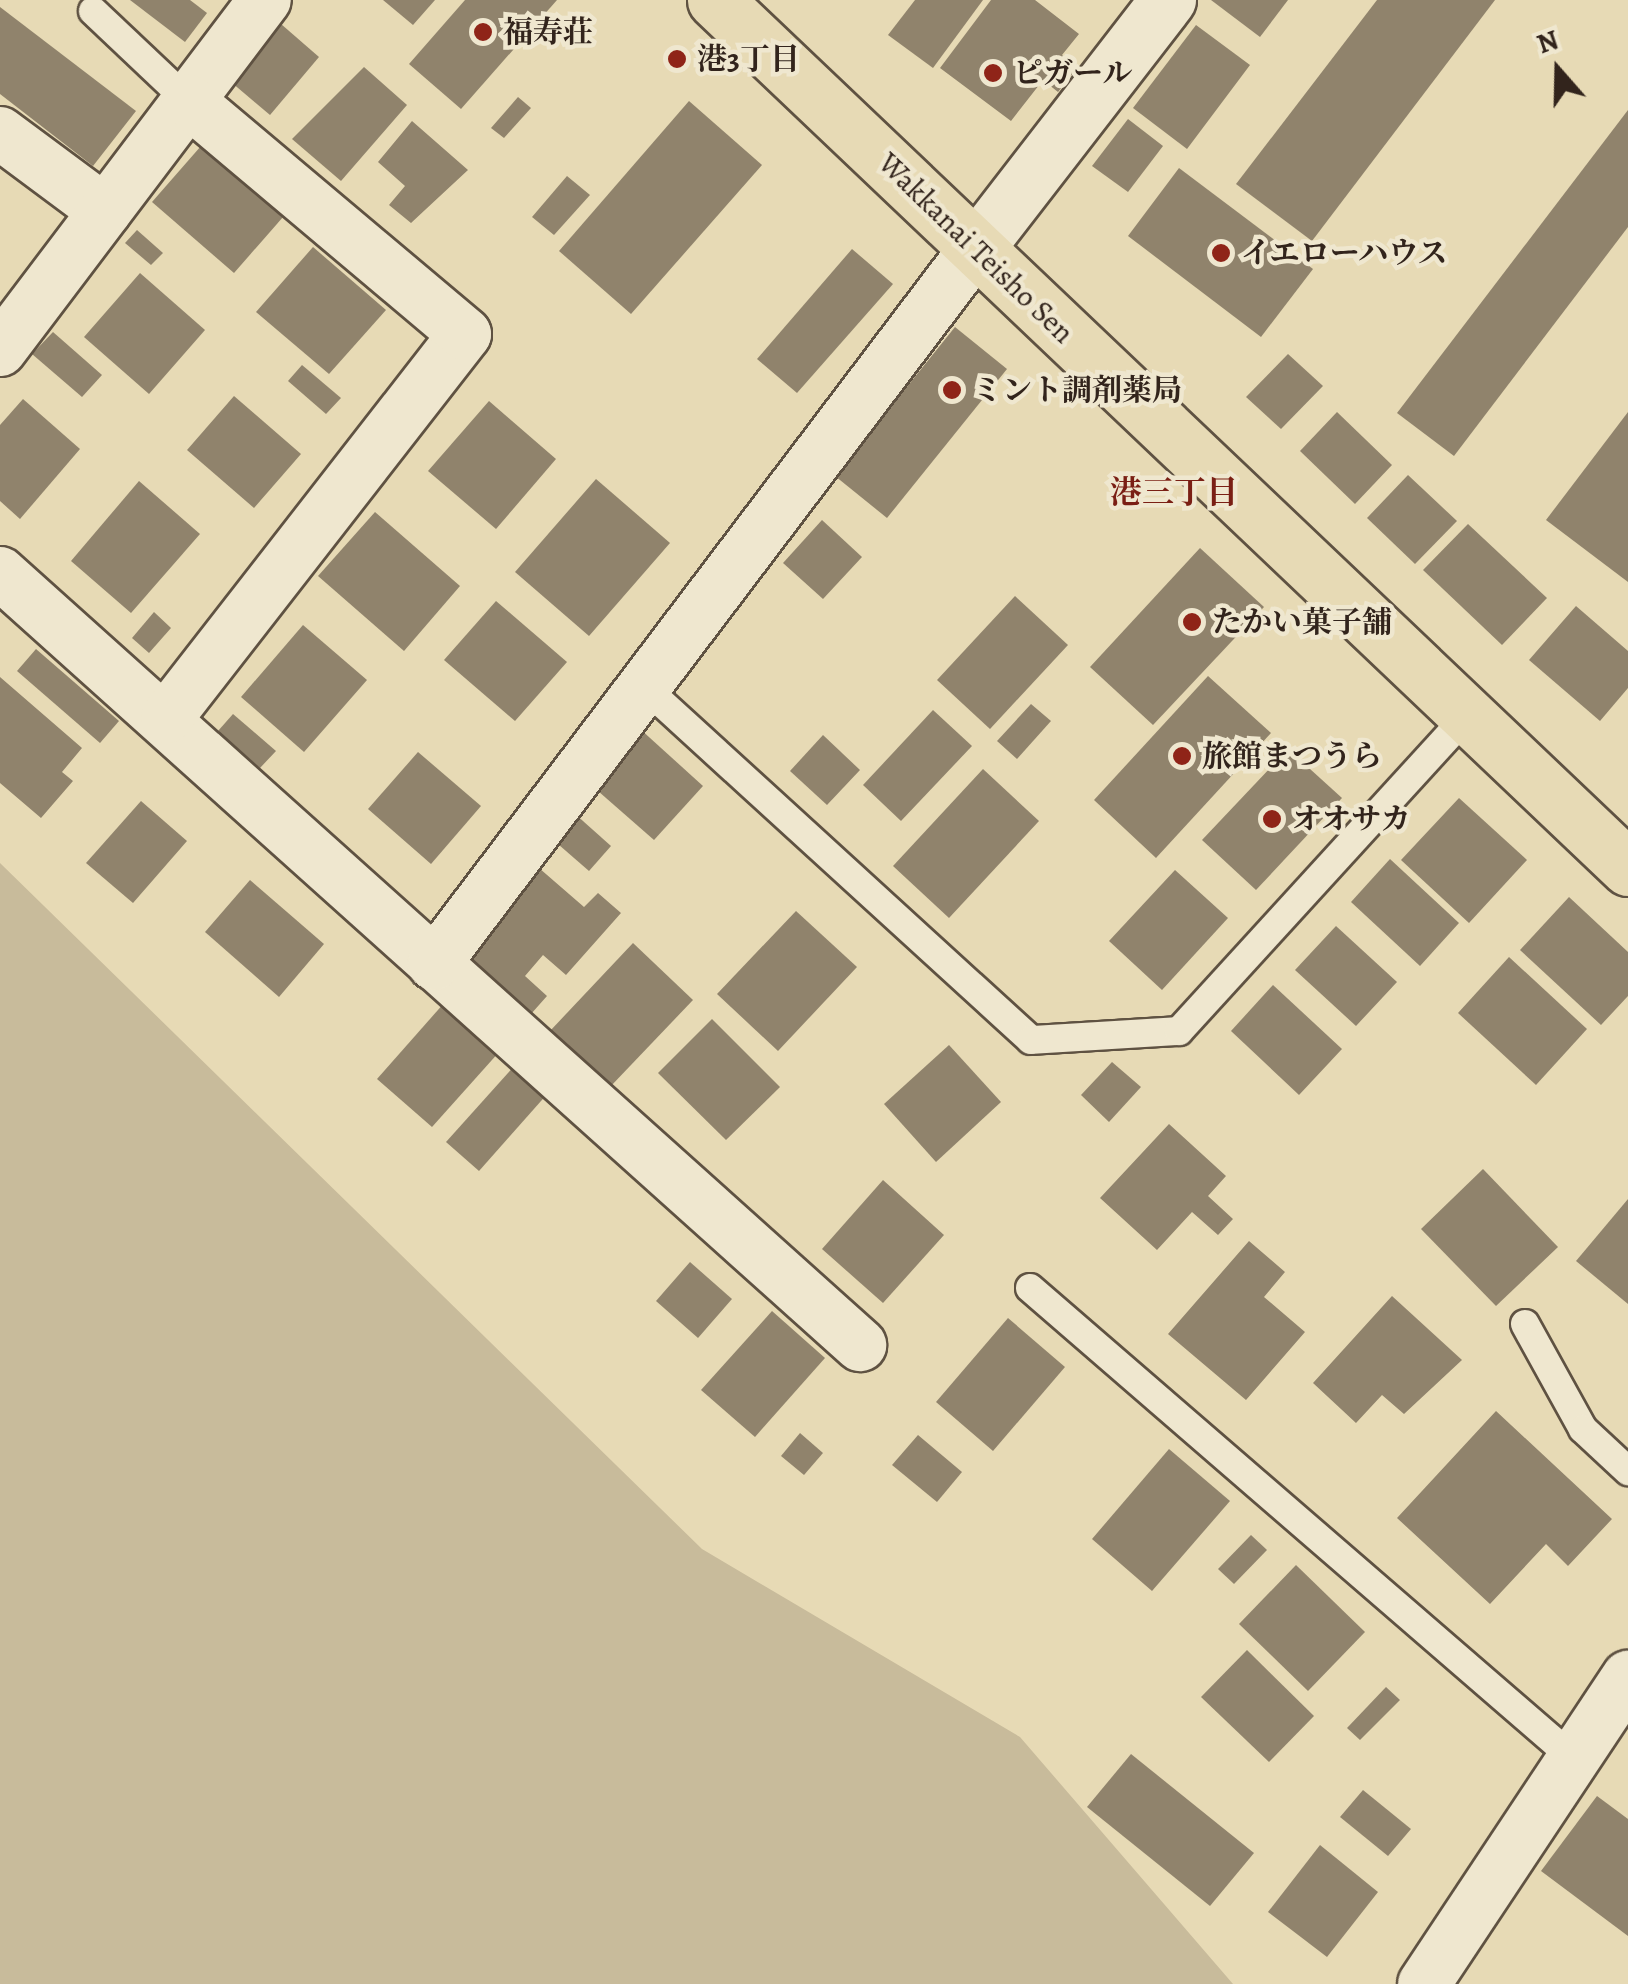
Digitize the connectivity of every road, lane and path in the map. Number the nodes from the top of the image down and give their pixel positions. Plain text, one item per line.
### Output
1 (265, 0) edge
2 (715, 0) edge
3 (1152, 5) edge
4 (93, 11) dead end
5 (187, 100) junction
6 (0, 133) edge
7 (105, 211) junction
8 (976, 248) junction
9 (0, 350) edge
10 (0, 573) edge
11 (640, 683) junction
12 (167, 717) junction
13 (1466, 717) junction
14 (1628, 868) edge
15 (434, 964) junction
16 (1030, 1288) dead end
17 (1525, 1324) dead end
18 (860, 1345) dead end
19 (1628, 1470) edge
20 (1628, 1677) edge
21 (1572, 1757) junction
22 (1424, 1984) edge

1 - 5 street
2 - 8 main road, Wakkanai Teisho Sen
3 - 8 street
4 - 5 lane
5 - 7 street
5 - 12 street
6 - 7 street
7 - 9 street
8 - 11 street
8 - 13 main road, Wakkanai Teisho Sen
10 - 12 street
11 - 13 lane
11 - 15 street
12 - 15 street
13 - 14 main road, Wakkanai Teisho Sen
15 - 18 street
16 - 21 lane
17 - 19 lane
20 - 21 street
21 - 22 street

